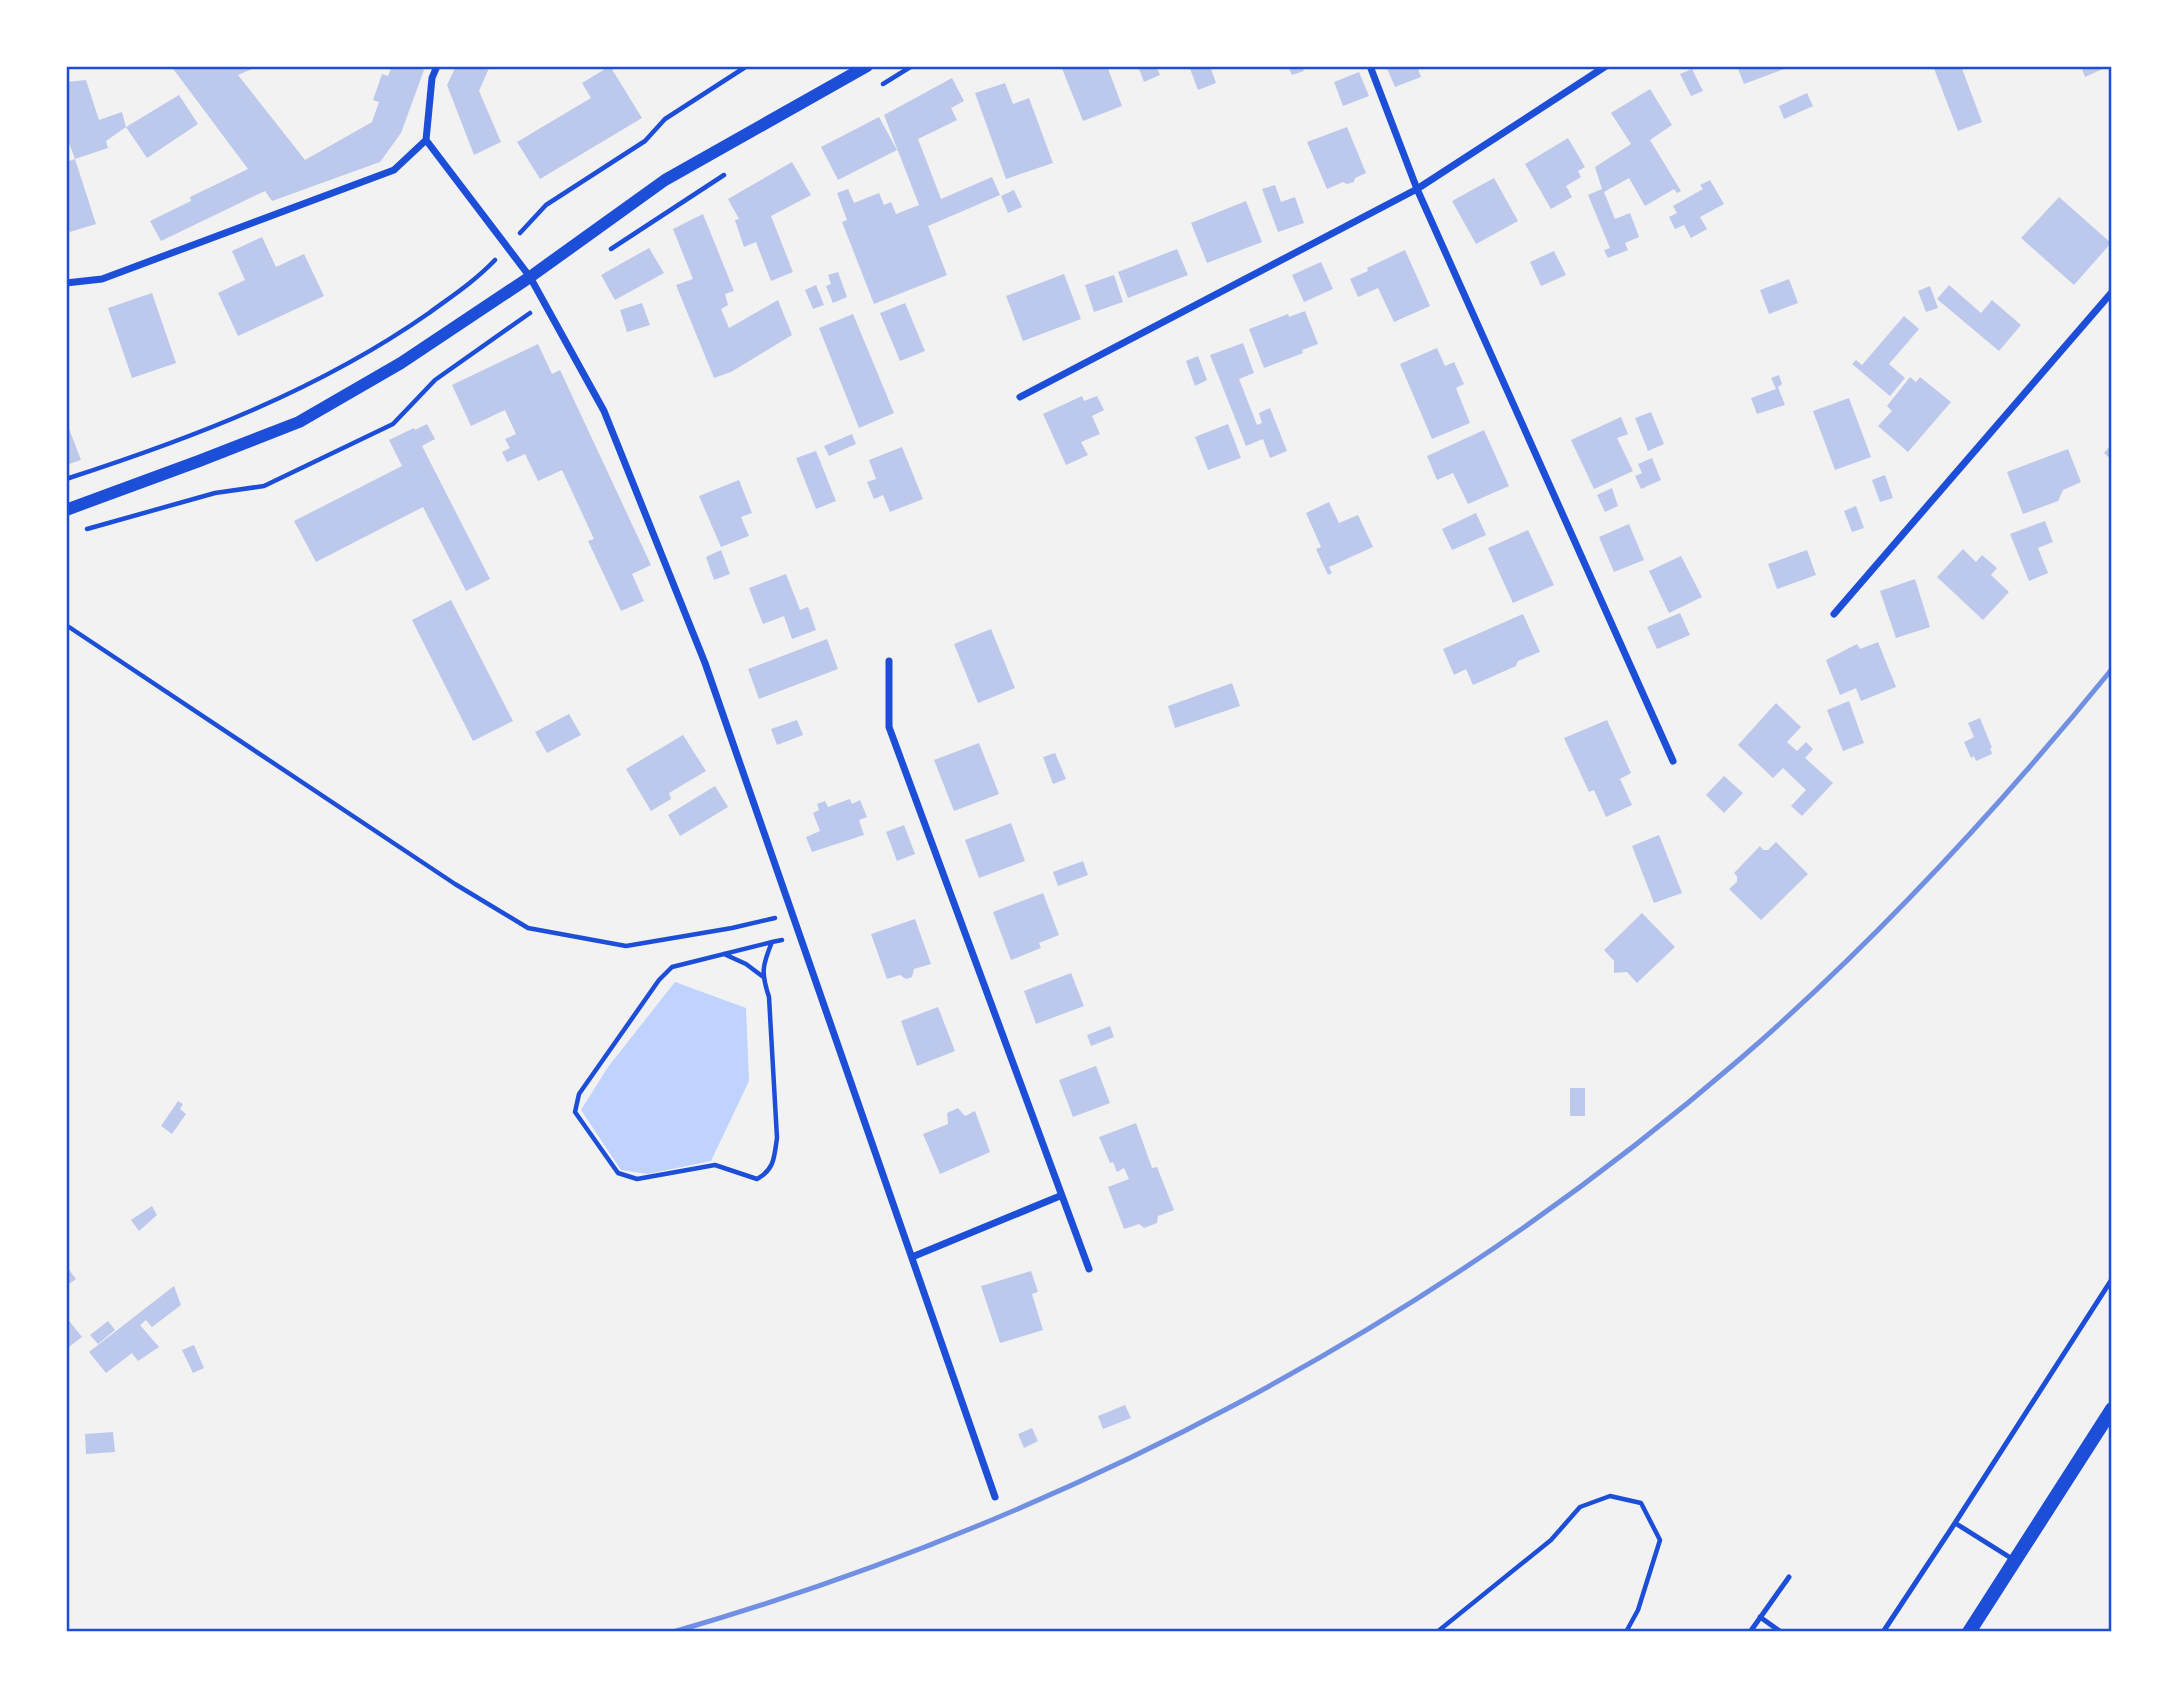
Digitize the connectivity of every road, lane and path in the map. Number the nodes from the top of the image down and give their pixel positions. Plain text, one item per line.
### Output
1 (437, 66) edge
2 (747, 66) edge
3 (867, 66) edge
4 (912, 66) edge
5 (1370, 66) edge
6 (1606, 66) edge
7 (878, 87) dead end
8 (426, 140) junction
9 (729, 172) dead end
10 (1417, 189) junction
11 (508, 247) junction
12 (608, 251) dead end
13 (530, 276) junction
14 (66, 283) edge
15 (2112, 292) edge
16 (1020, 397) dead end
17 (66, 479) edge
18 (66, 510) edge
19 (1834, 614) dead end
20 (66, 625) edge
21 (889, 661) dead end
22 (1673, 761) dead end
23 (792, 914) junction
24 (800, 935) junction
25 (772, 942) junction
26 (724, 954) junction
27 (762, 976) junction
28 (1060, 1196) junction
29 (912, 1257) junction
30 (1089, 1269) dead end
31 (2112, 1279) edge
32 (2112, 1409) edge
33 (995, 1497) dead end
34 (1955, 1523) junction
35 (2014, 1560) junction
36 (1789, 1577) dead end
37 (1760, 1617) junction
38 (1437, 1632) edge
39 (1626, 1632) edge
40 (1750, 1632) edge
41 (1782, 1632) edge
42 (1883, 1632) edge
43 (1969, 1632) edge

1 - 8 street
2 - 11 path
3 - 13 street
4 - 7 path
5 - 10 street
6 - 10 street
8 - 11 street
8 - 14 street
9 - 12 path
10 - 16 street
10 - 22 street
11 - 13 street
11 - 17 path
13 - 18 street
13 - 23 street
15 - 19 street
20 - 23 path
21 - 28 street
23 - 24 street
24 - 25 path
24 - 29 street
25 - 26 path
25 - 27 path
26 - 27 path
26 - 27 path
28 - 29 street
28 - 30 street
29 - 33 street
31 - 34 lane
32 - 35 main road
34 - 35 lane
34 - 42 lane
35 - 43 main road
36 - 37 lane
37 - 40 lane
37 - 41 lane
38 - 39 path

